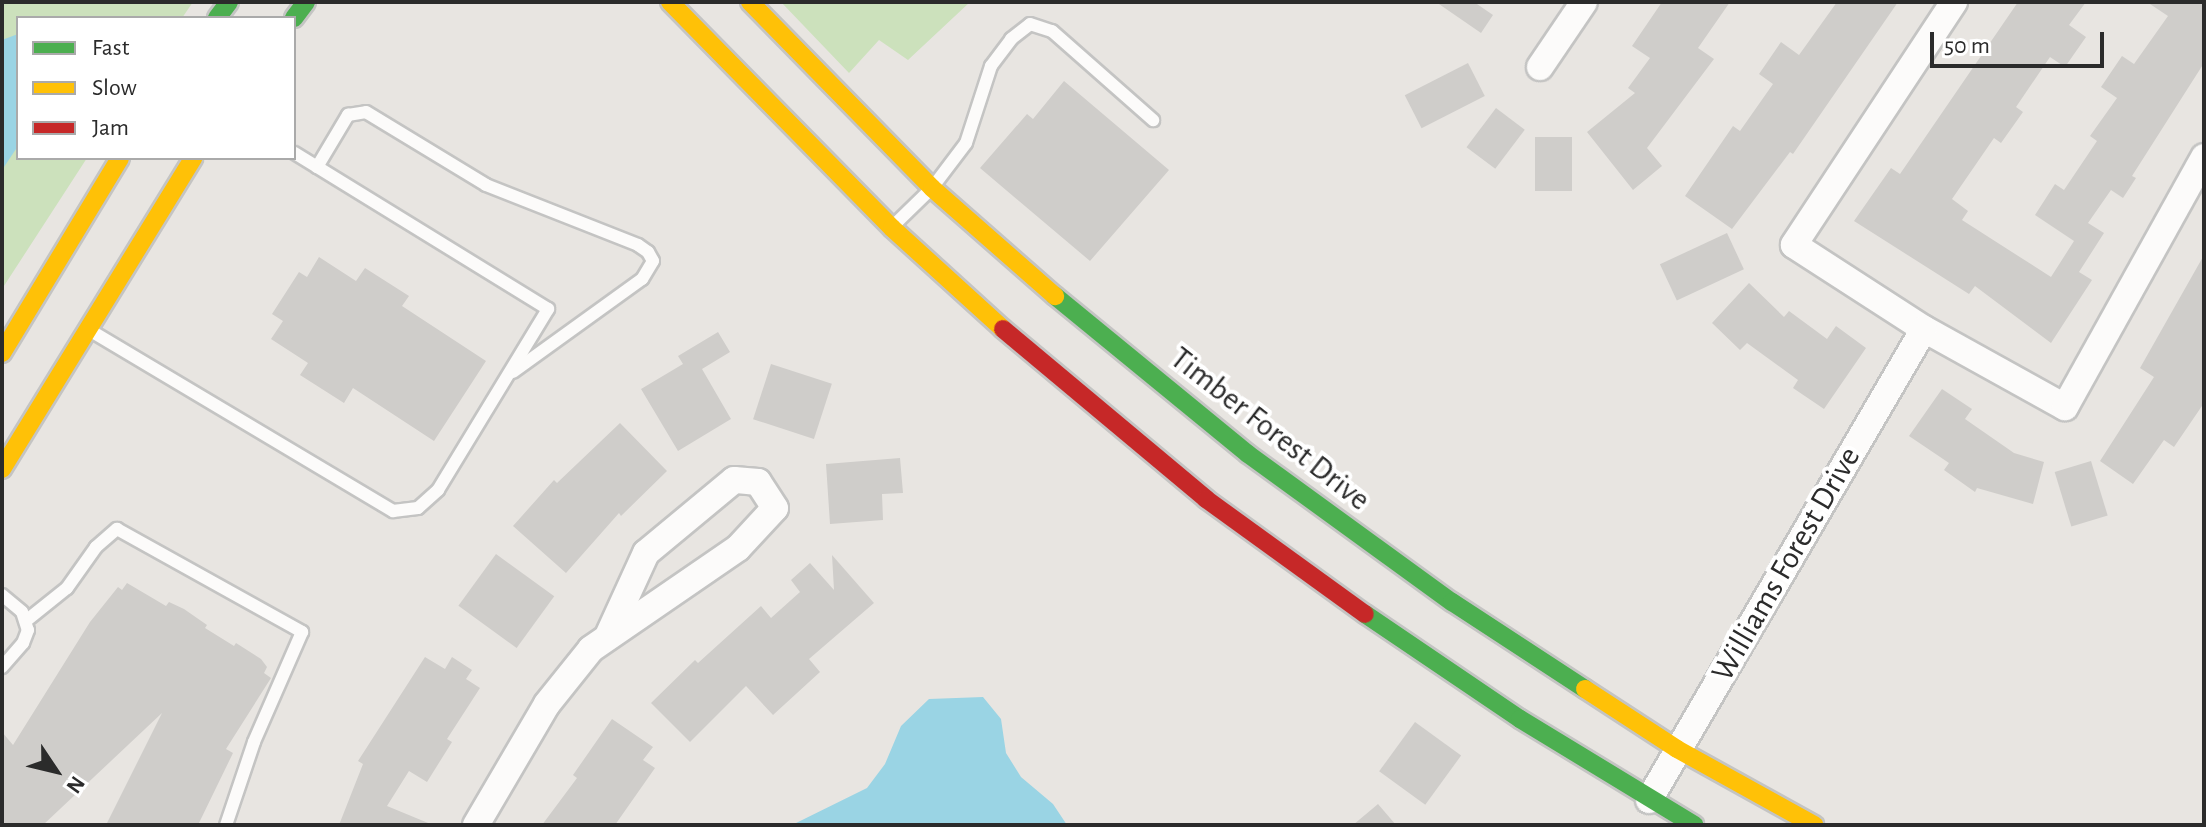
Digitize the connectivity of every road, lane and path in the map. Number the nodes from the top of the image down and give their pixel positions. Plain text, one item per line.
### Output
1 (670, 2) edge
2 (750, 2) edge
3 (1584, 2) edge
4 (1954, 2) edge
5 (1540, 67) dead end
6 (1153, 120) dead end
7 (296, 154) edge
8 (2204, 157) edge
9 (119, 160) edge
10 (192, 160) edge
11 (317, 167) junction
12 (932, 188) junction
13 (892, 228) junction
14 (88, 329) junction
15 (1924, 329) junction
16 (2, 353) edge
17 (507, 376) junction
18 (2, 469) edge
19 (2, 595) edge
20 (27, 620) junction
21 (609, 634) junction
22 (2, 667) edge
23 (1677, 749) junction
24 (1649, 800) junction
25 (226, 825) edge
26 (476, 825) edge
27 (1694, 825) edge
28 (1814, 825) edge

1 - 13 main road
2 - 12 main road, Timber Forest Drive
3 - 5 street
4 - 15 street
6 - 12 lane
7 - 11 lane
8 - 15 street
9 - 16 main road
10 - 14 main road
11 - 17 lane
11 - 17 lane
12 - 13 lane
12 - 23 main road, Timber Forest Drive
13 - 24 main road
14 - 17 lane
14 - 18 main road
15 - 23 street, Williams Forest Drive
19 - 20 lane
20 - 22 lane
20 - 25 lane
21 - 21 street
21 - 26 street
23 - 24 street, Williams Forest Drive
23 - 28 main road, Timber Forest Drive
24 - 27 main road

